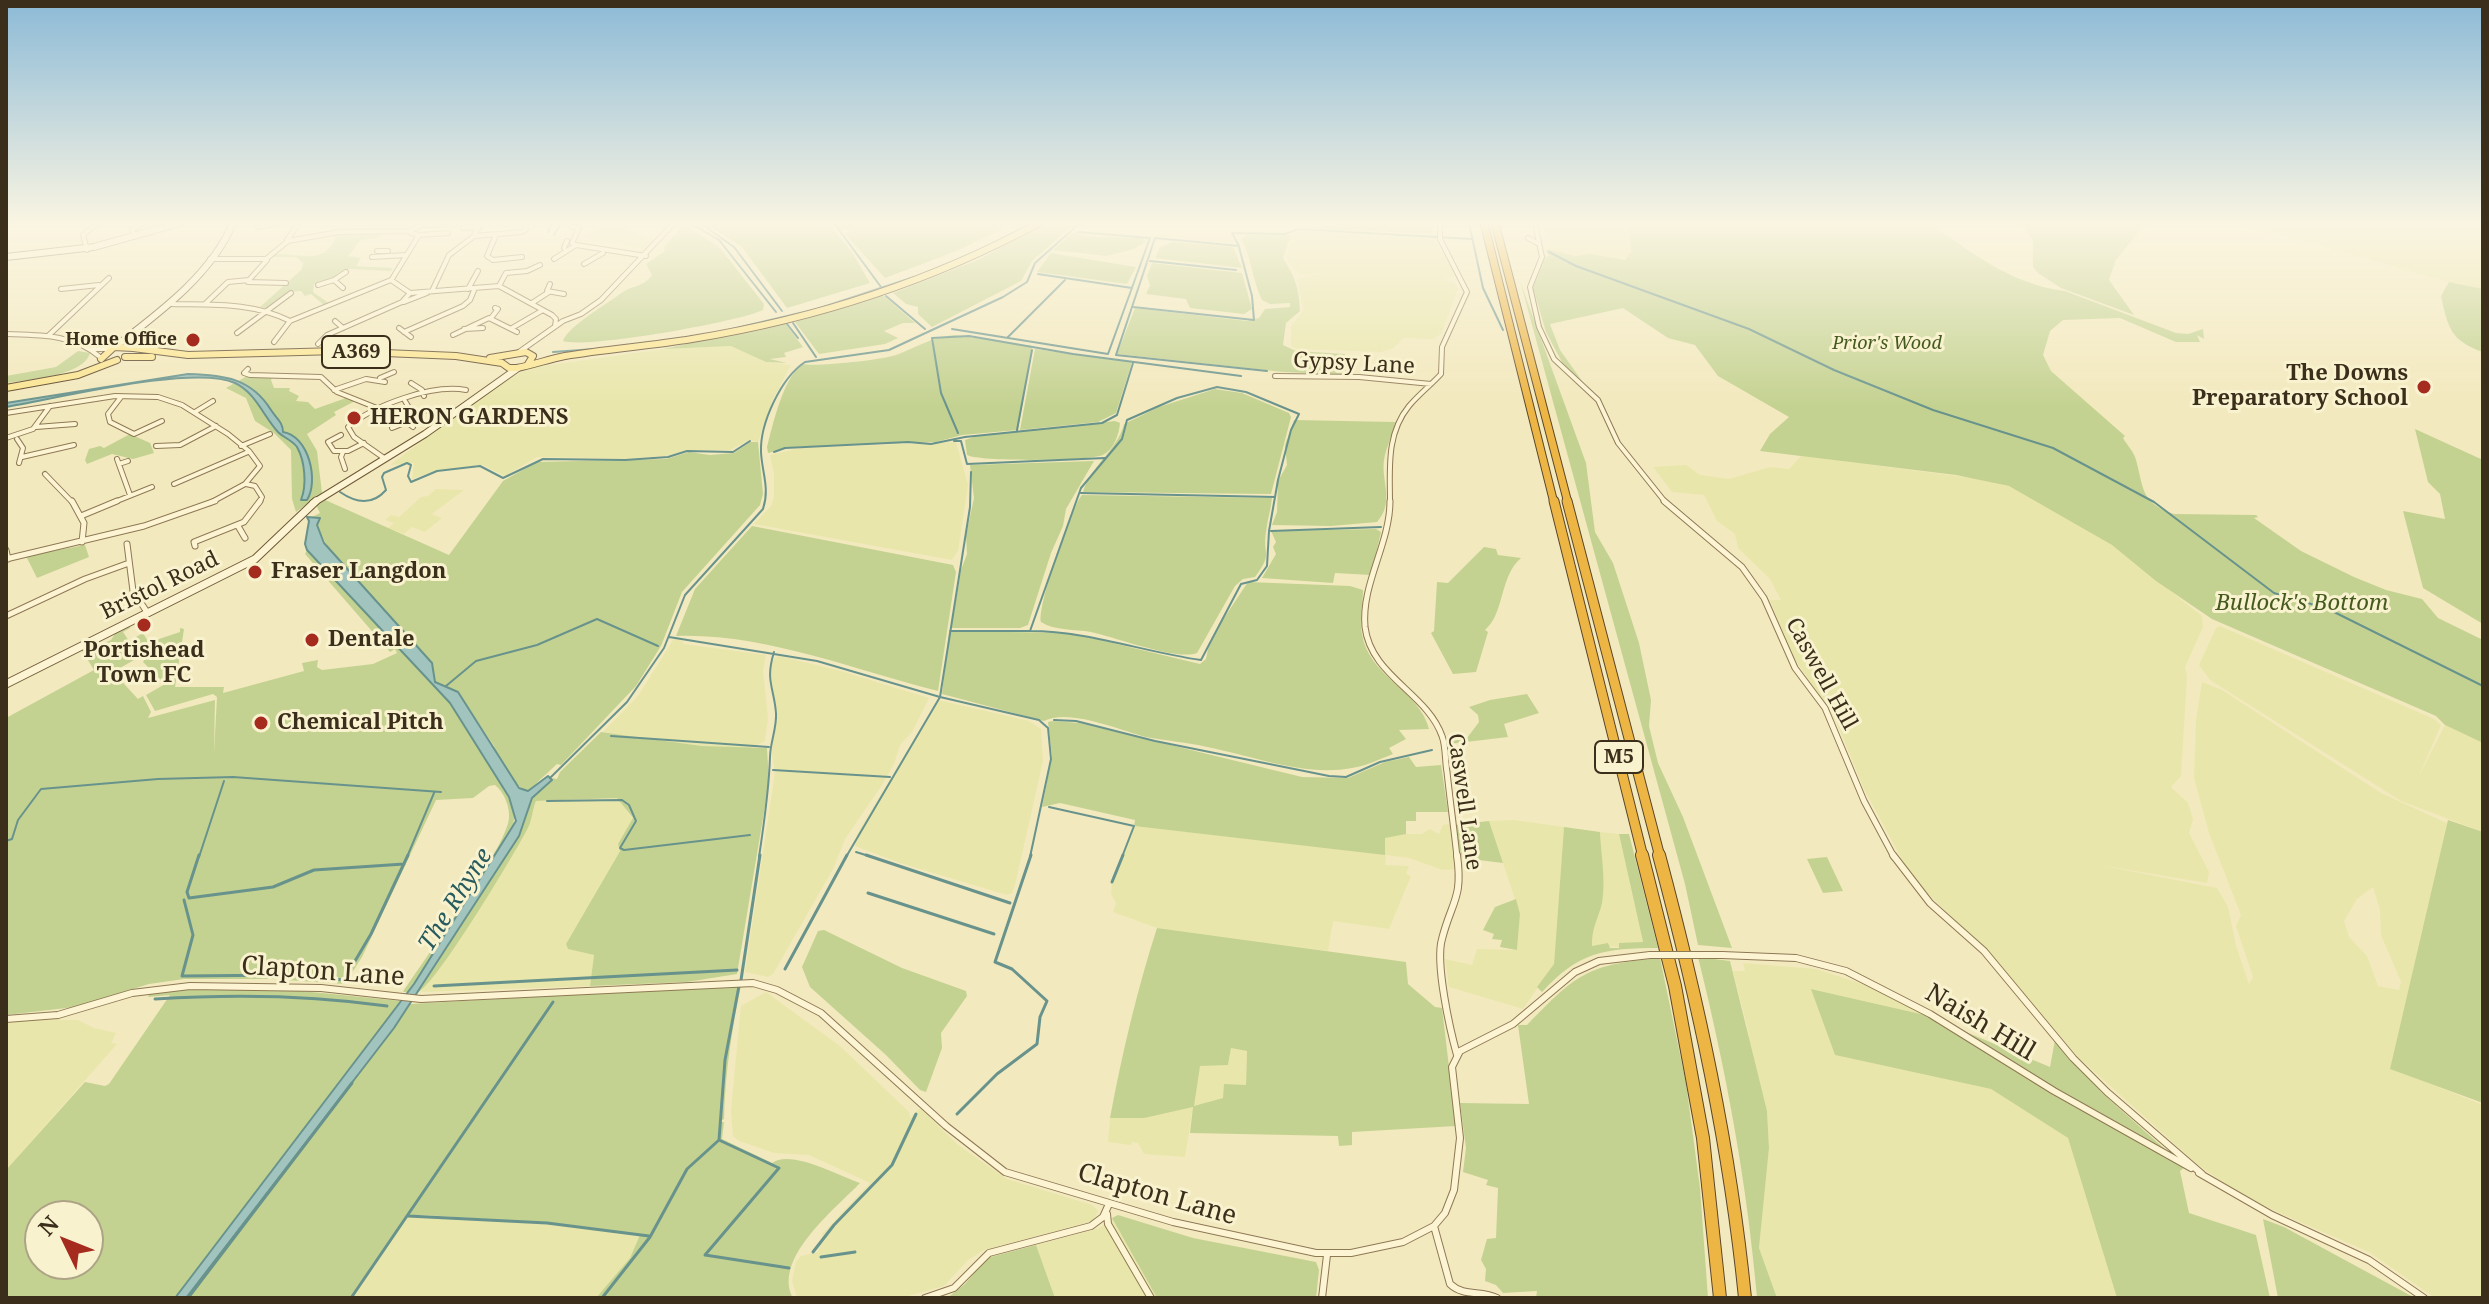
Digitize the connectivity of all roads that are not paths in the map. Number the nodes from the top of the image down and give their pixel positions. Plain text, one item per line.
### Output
1 (186, 284) edge
2 (226, 284) edge
3 (322, 284) edge
4 (338, 284) edge
5 (383, 284) edge
6 (397, 284) edge
7 (434, 284) edge
8 (473, 284) edge
9 (550, 284) dead end
10 (617, 284) edge
11 (902, 284) edge
12 (1463, 284) edge
13 (1499, 284) edge
14 (1511, 284) edge
15 (1531, 284) edge
16 (101, 285) joint
17 (318, 285) dead end
18 (499, 286) joint
19 (472, 288) junction
20 (61, 289) dead end
21 (430, 292) junction
22 (549, 292) junction
23 (564, 292) dead end
24 (291, 293) dead end
25 (410, 293) junction
26 (351, 297) junction
27 (402, 302) junction
28 (531, 303) junction
29 (167, 304) junction
30 (205, 304) junction
31 (495, 308) dead end
32 (543, 310) junction
33 (266, 311) junction
34 (491, 318) junction
35 (290, 321) junction
36 (335, 321) dead end
37 (555, 326) junction
38 (343, 328) junction
39 (399, 328) dead end
40 (483, 328) dead end
41 (464, 329) junction
42 (511, 329) junction
43 (404, 332) junction
44 (517, 332) dead end
45 (237, 333) dead end
46 (6, 334) edge
47 (132, 335) junction
48 (453, 335) dead end
49 (48, 336) junction
50 (411, 337) dead end
51 (535, 341) junction
52 (274, 343) dead end
53 (318, 344) dead end
54 (132, 347) junction
55 (113, 348) junction
56 (92, 349) junction
57 (519, 352) junction
58 (233, 353) junction
59 (531, 353) junction
60 (510, 354) junction
61 (558, 357) junction
62 (100, 358) junction
63 (479, 358) junction
64 (121, 359) junction
65 (528, 364) junction
66 (503, 365) junction
67 (518, 368) junction
68 (248, 369) dead end
69 (394, 372) dead end
70 (69, 376) junction
71 (1275, 376) dead end
72 (379, 378) junction
73 (500, 378) junction
74 (385, 382) dead end
75 (466, 382) dead end
76 (411, 383) dead end
77 (1432, 384) junction
78 (459, 387) junction
79 (6, 388) edge
80 (334, 390) junction
81 (466, 390) dead end
82 (424, 396) junction
83 (122, 397) junction
84 (405, 401) junction
85 (213, 403) dead end
86 (50, 406) junction
87 (377, 408) junction
88 (195, 412) junction
89 (433, 412) dead end
90 (6, 413) edge
91 (413, 414) junction
92 (162, 421) dead end
93 (408, 422) junction
94 (75, 424) dead end
95 (64, 426) junction
96 (217, 426) junction
97 (36, 427) junction
98 (413, 427) dead end
99 (392, 428) dead end
100 (61, 434) dead end
101 (270, 434) dead end
102 (341, 435) dead end
103 (6, 438) edge
104 (16, 438) junction
105 (365, 442) junction
106 (74, 445) dead end
107 (156, 446) dead end
108 (241, 446) junction
109 (248, 452) junction
110 (343, 452) junction
111 (384, 458) junction
112 (128, 461) dead end
113 (345, 469) dead end
114 (45, 474) dead end
115 (61, 478) dead end
116 (54, 482) junction
117 (177, 484) dead end
118 (245, 484) junction
119 (152, 487) dead end
120 (130, 495) junction
121 (81, 516) junction
122 (238, 526) junction
123 (250, 531) dead end
124 (82, 543) junction
125 (127, 544) dead end
126 (195, 546) dead end
127 (6, 550) edge
128 (7, 559) edge
129 (129, 563) junction
130 (147, 612) junction
131 (6, 616) edge
132 (6, 684) edge
133 (6, 1019) edge
134 (1457, 1055) junction
135 (2202, 1174) junction
136 (1108, 1208) junction
137 (1434, 1226) junction
138 (1327, 1255) junction
139 (925, 1298) edge
140 (1151, 1298) edge
141 (1322, 1298) edge
142 (1497, 1298) edge
143 (1720, 1298) edge
144 (1745, 1298) edge
145 (2424, 1298) edge

1 - 29 main road
2 - 30 street
3 - 17 street
4 - 26 street
5 - 26 street
6 - 25 street
7 - 21 street
8 - 19 street
9 - 22 street
10 - 37 street
11 - 61 main road
12 - 77 street, Caswell Lane
13 - 143 highway, M5
14 - 144 highway, M5
15 - 135 street, Caswell Hill
16 - 20 street
16 - 49 street
18 - 19 street
18 - 28 street
19 - 21 street
19 - 43 street
21 - 25 street
21 - 27 street
22 - 23 street
22 - 28 street
24 - 33 street
25 - 27 street
26 - 35 street
27 - 38 street
28 - 32 street
29 - 30 street
29 - 47 main road
30 - 33 street
31 - 34 street
32 - 37 street
32 - 42 street
33 - 35 street
33 - 45 street
34 - 41 street
34 - 42 street
35 - 52 street
36 - 38 street
37 - 51 street
38 - 53 street
39 - 43 street
40 - 41 street
41 - 48 street
42 - 44 street
43 - 50 street
46 - 49 street
47 - 54 main road
47 - 55 main road
49 - 56 street
51 - 57 street
51 - 59 street
54 - 55 main road, A369
54 - 58 main road, A369
54 - 64 main road, A369
55 - 56 street
55 - 62 main road, A369
56 - 62 street
57 - 59 main road
57 - 60 main road
58 - 63 main road, A369
58 - 64 main road, A369
59 - 61 main road
59 - 65 main road
60 - 63 main road, A369
60 - 66 main road
61 - 65 main road
62 - 64 main road, A369
62 - 70 main road, A369
63 - 66 main road, A369
64 - 70 main road, A369
65 - 67 main road
66 - 67 main road
66 - 73 main road
67 - 73 main road, Bristol Road
68 - 80 street
69 - 72 street
70 - 79 main road, A369
71 - 77 street, Gypsy Lane
72 - 74 street
72 - 80 street
73 - 111 main road, Bristol Road
75 - 78 street
76 - 82 street
77 - 134 street, Caswell Lane
78 - 81 street
78 - 82 street
80 - 87 street
82 - 84 street
83 - 86 street
83 - 88 street
83 - 92 street
84 - 87 street
84 - 91 street
85 - 88 street
86 - 90 street
86 - 97 street
87 - 105 street
88 - 96 street
89 - 91 street
91 - 93 street
93 - 98 street
93 - 99 street
94 - 95 street
95 - 97 street
95 - 100 street
96 - 107 street
96 - 108 street
97 - 104 street
101 - 108 street
102 - 110 street
103 - 104 street
104 - 106 street
105 - 110 street
105 - 111 street
108 - 109 street
109 - 117 street
109 - 118 street
110 - 113 street
111 - 130 main road, Bristol Road
112 - 120 street
114 - 116 street
115 - 116 street
116 - 121 street
118 - 122 street
118 - 124 street
119 - 120 street
120 - 121 street
121 - 124 street
122 - 123 street
122 - 126 street
124 - 128 street
125 - 129 street
127 - 128 street
129 - 130 street
129 - 131 street
130 - 132 main road, Bristol Road
133 - 136 street, Clapton Lane
134 - 135 street, Naish Hill, bridge
134 - 137 street
135 - 145 street
136 - 138 street, Clapton Lane
136 - 139 street
136 - 140 street
137 - 138 street, Clapton Lane
137 - 142 street
138 - 141 street

